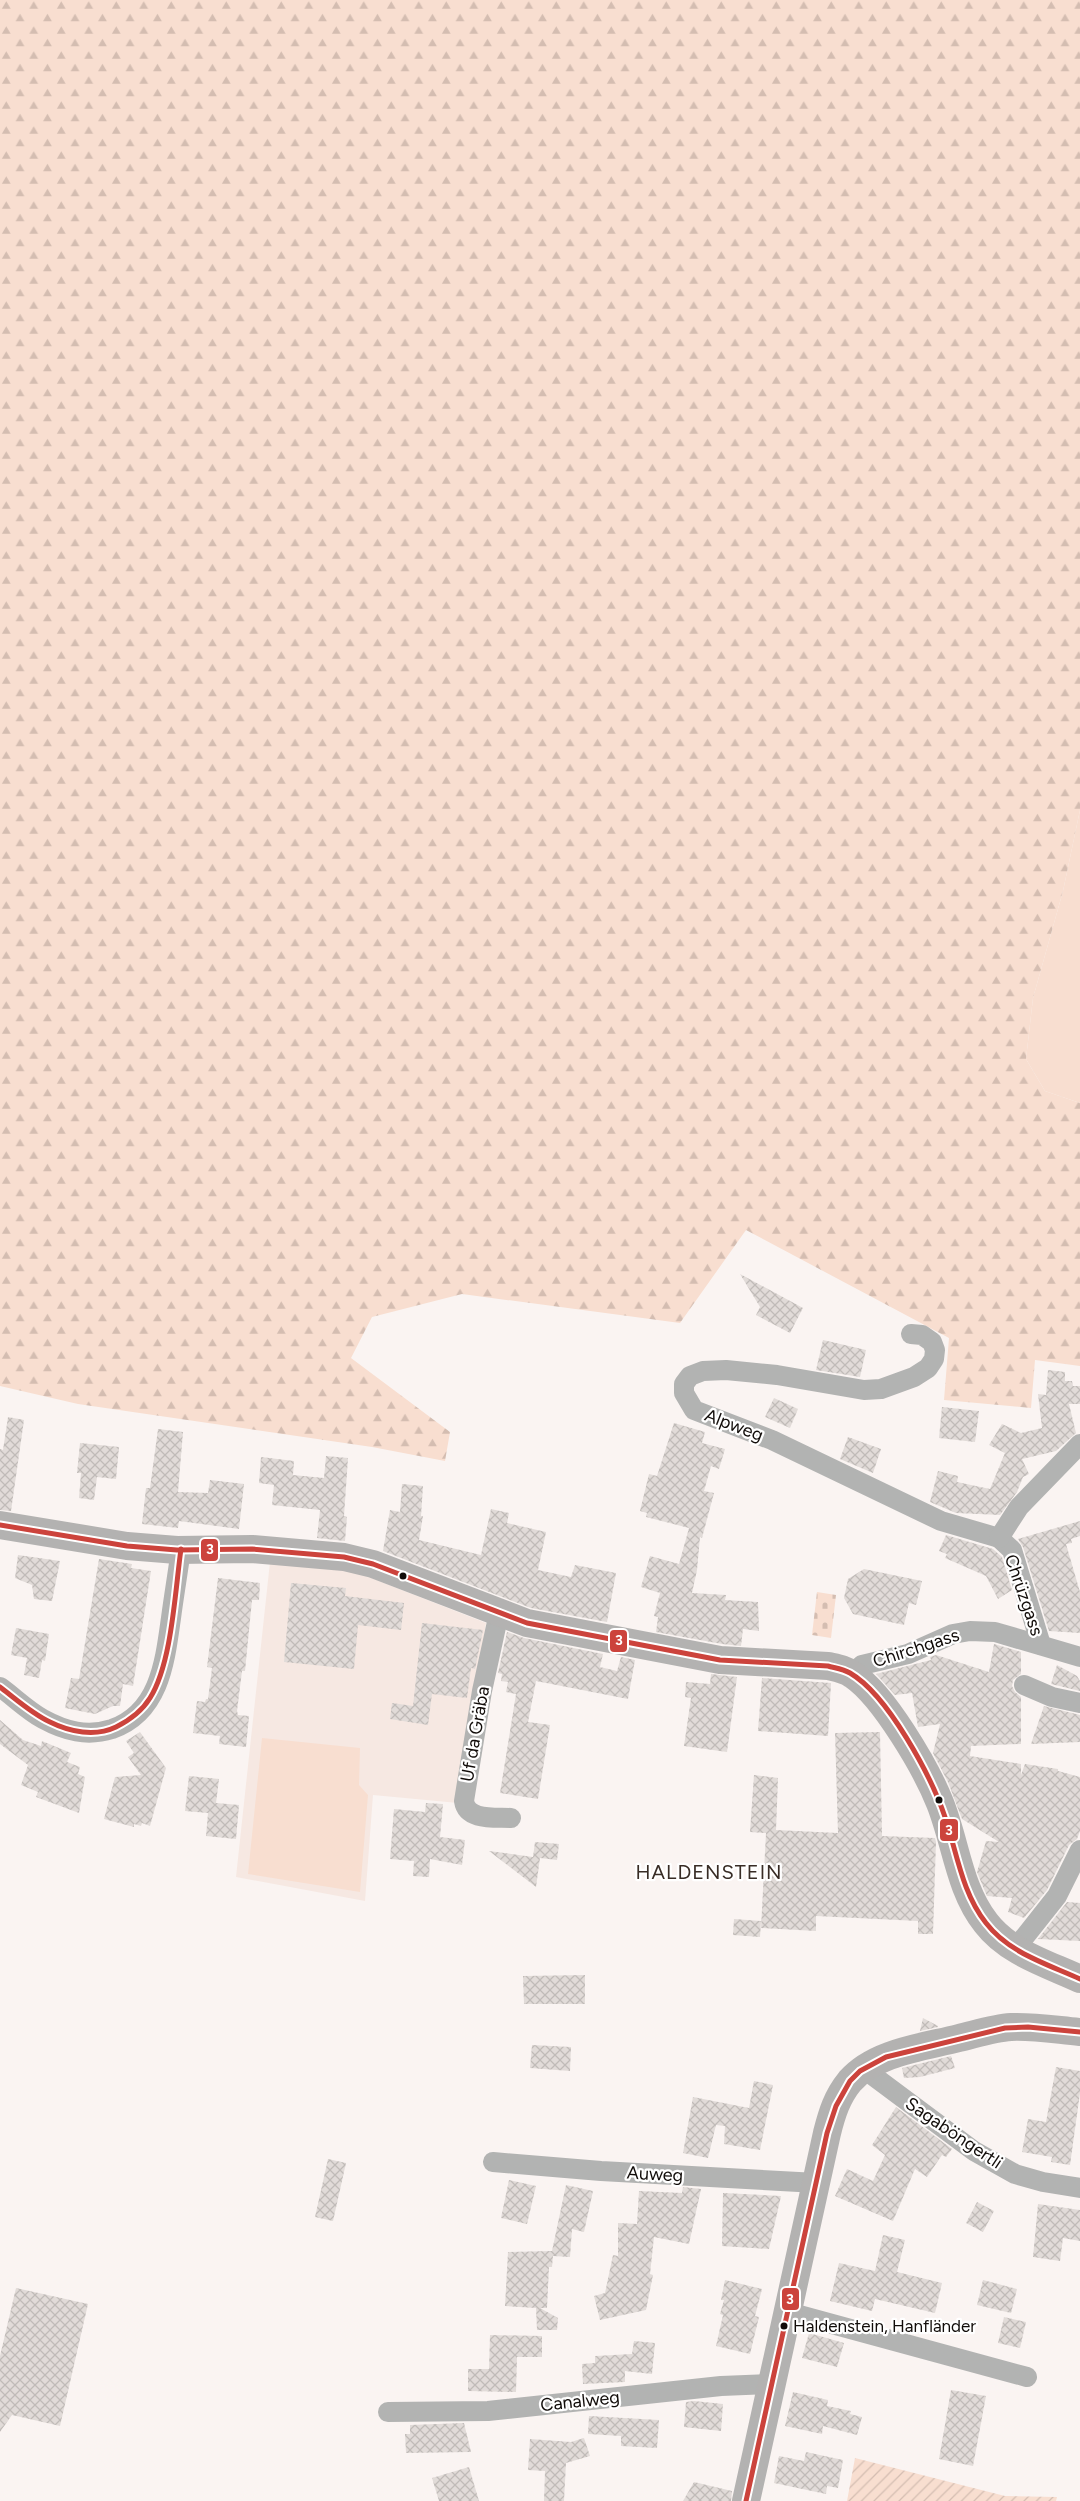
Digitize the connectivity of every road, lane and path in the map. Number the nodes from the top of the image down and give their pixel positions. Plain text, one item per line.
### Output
1 (911, 1334) dead end
2 (1080, 1444) edge
3 (0, 1525) edge
4 (999, 1538) junction
5 (181, 1549) junction
6 (499, 1613) junction
7 (1041, 1644) junction
8 (1080, 1657) edge
9 (852, 1674) junction
10 (1024, 1685) dead end
11 (0, 1687) edge
12 (1080, 1703) edge
13 (511, 1818) dead end
14 (1080, 1850) edge
15 (1015, 1949) junction
16 (1080, 1979) edge
17 (1080, 2032) edge
18 (864, 2069) junction
19 (493, 2162) dead end
20 (817, 2184) junction
21 (1080, 2188) edge
22 (788, 2312) junction
23 (1027, 2377) dead end
24 (772, 2384) junction
25 (388, 2412) dead end
26 (746, 2501) edge

1 - 4 street, Alpweg
2 - 4 street
3 - 5 street
4 - 7 street, Chrüzgass
5 - 6 street
5 - 11 street
6 - 9 street
6 - 13 street, Uf da Gräba
7 - 8 street, Chrüzgass
7 - 9 street, Chirchgass
9 - 15 street
10 - 12 street
14 - 15 street
15 - 16 street
17 - 18 street
18 - 20 street
18 - 21 street, Sagaböngertli
19 - 20 street, Auweg
20 - 22 street
22 - 23 street
22 - 24 street
24 - 25 street, Canalweg
24 - 26 street

